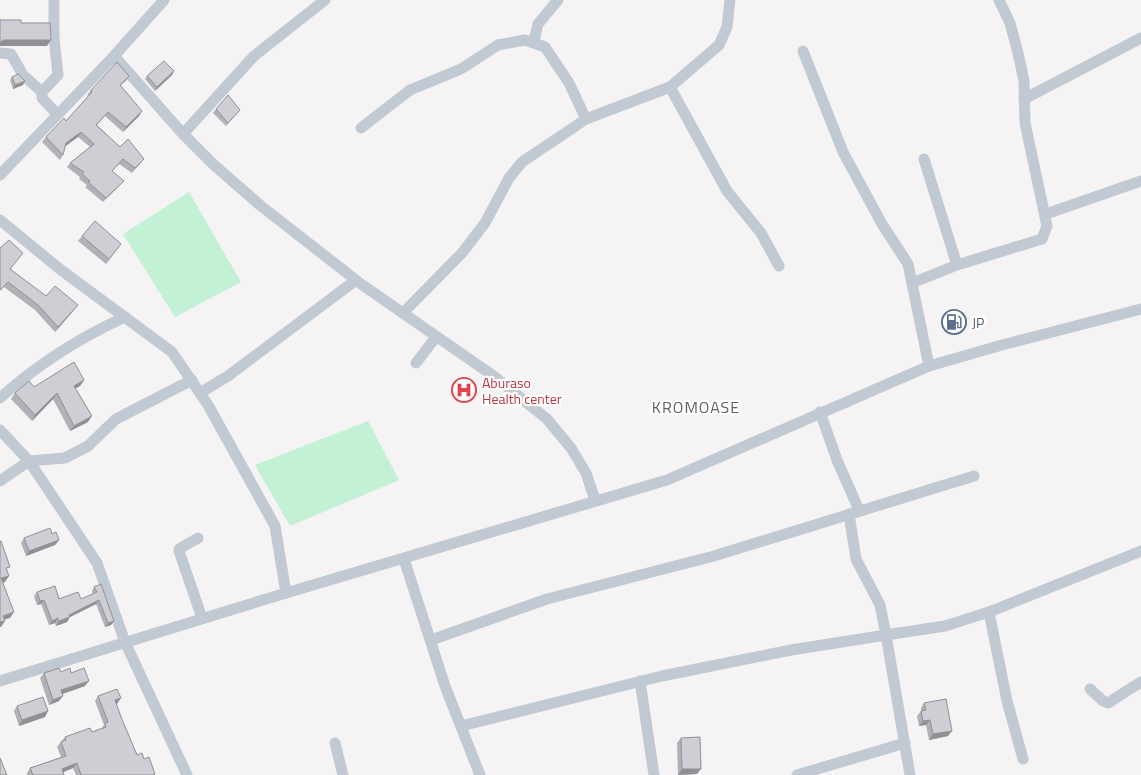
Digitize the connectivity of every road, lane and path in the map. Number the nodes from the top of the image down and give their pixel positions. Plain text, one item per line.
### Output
1 (54, 0) edge
2 (164, 0) edge
3 (325, 0) edge
4 (558, 0) edge
5 (730, 0) edge
6 (999, 0) edge
7 (1141, 38) edge
8 (534, 41) junction
9 (803, 51) dead end
10 (0, 53) edge
11 (114, 56) junction
12 (670, 87) junction
13 (42, 92) junction
14 (1024, 99) junction
15 (57, 114) junction
16 (586, 119) junction
17 (361, 128) dead end
18 (183, 134) junction
19 (924, 159) dead end
20 (0, 175) edge
21 (1141, 181) edge
22 (1046, 214) junction
23 (0, 220) edge
24 (779, 266) dead end
25 (957, 266) junction
26 (356, 280) junction
27 (912, 282) junction
28 (1141, 309) edge
29 (404, 313) junction
30 (125, 317) junction
31 (436, 336) junction
32 (416, 363) dead end
33 (929, 366) junction
34 (192, 380) junction
35 (200, 393) junction
36 (0, 398) edge
37 (820, 412) junction
38 (0, 430) edge
39 (29, 461) junction
40 (974, 476) dead end
41 (0, 481) edge
42 (595, 500) junction
43 (854, 512) junction
44 (198, 538) dead end
45 (1141, 551) edge
46 (404, 559) junction
47 (286, 593) junction
48 (989, 612) junction
49 (202, 618) junction
50 (886, 635) junction
51 (431, 640) junction
52 (125, 642) junction
53 (0, 681) edge
54 (640, 681) junction
55 (1141, 682) edge
56 (1090, 689) dead end
57 (461, 726) junction
58 (335, 743) dead end
59 (906, 743) junction
60 (1023, 759) dead end
61 (186, 775) edge
62 (343, 775) edge
63 (480, 775) edge
64 (654, 775) edge
65 (797, 775) edge
66 (910, 775) edge

1 - 13 street
2 - 11 street
3 - 18 street
4 - 8 street
5 - 12 street
6 - 14 street
7 - 14 street
8 - 16 street
8 - 17 street
9 - 27 street
10 - 13 street
11 - 15 street
11 - 18 street
12 - 16 street
12 - 24 street
13 - 15 street
14 - 22 street
15 - 20 street
16 - 29 street
18 - 26 street
19 - 25 street
21 - 22 street
22 - 25 street
23 - 30 street
25 - 27 street
26 - 29 street
26 - 35 street
27 - 33 street
28 - 33 street
29 - 31 street
30 - 34 street
30 - 36 street
31 - 32 street
31 - 42 street
33 - 37 street
34 - 35 street
34 - 39 street
35 - 47 street
37 - 42 street
37 - 43 street
38 - 39 street
39 - 41 street
39 - 52 street
40 - 43 street
42 - 46 street
43 - 50 street
43 - 51 street
44 - 49 street
45 - 48 street
46 - 47 street
46 - 51 street
47 - 49 street
48 - 50 street
48 - 60 street
49 - 52 street
50 - 54 street
50 - 59 street
51 - 57 street
52 - 53 street
52 - 61 street
54 - 57 street
54 - 64 street
55 - 56 street
57 - 63 street
58 - 62 street
59 - 65 street
59 - 66 street

